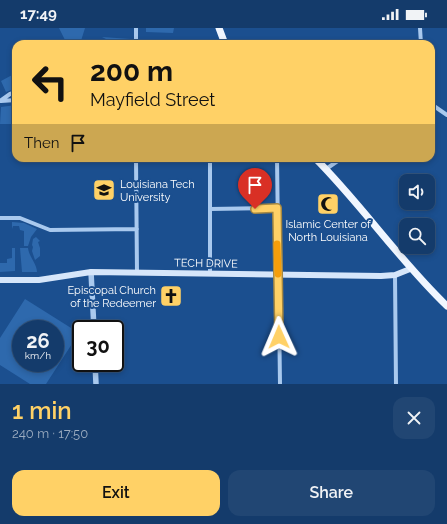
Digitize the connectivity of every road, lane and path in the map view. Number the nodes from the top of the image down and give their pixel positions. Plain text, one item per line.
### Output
1 (136, 28) edge
2 (219, 28) edge
3 (420, 28) edge
4 (136, 40) edge
5 (224, 40) edge
6 (421, 40) edge
7 (12, 93) edge
8 (12, 100) edge
9 (0, 101) edge
10 (435, 107) edge
11 (447, 116) edge
12 (136, 162) edge
13 (210, 162) edge
14 (277, 162) edge
15 (319, 162) edge
16 (336, 162) edge
17 (326, 169) junction
18 (277, 208) junction
19 (210, 210) junction
20 (0, 218) edge
21 (137, 229) junction
22 (410, 269) junction
23 (91, 272) junction
24 (138, 273) junction
25 (210, 273) junction
26 (278, 274) junction
27 (395, 275) junction
28 (0, 280) edge
29 (447, 306) edge
30 (94, 320) edge
31 (95, 372) edge
32 (96, 384) edge
33 (280, 384) edge
34 (396, 384) edge

1 - 4 street
2 - 5 main road
3 - 6 street
7 - 9 street
8 - 9 street
10 - 11 street
12 - 21 street
13 - 19 street
14 - 18 street
15 - 17 main road
16 - 17 street
17 - 22 main road
18 - 19 street
18 - 26 street
19 - 25 street
20 - 21 street
21 - 24 street
22 - 27 main road, TECH DRIVE
22 - 29 main road
23 - 24 main road, TECH DRIVE
23 - 28 main road, TECH DRIVE
23 - 30 street
24 - 25 main road, TECH DRIVE
25 - 26 main road, TECH DRIVE
26 - 27 main road, TECH DRIVE
26 - 33 street
27 - 34 street
31 - 32 street

